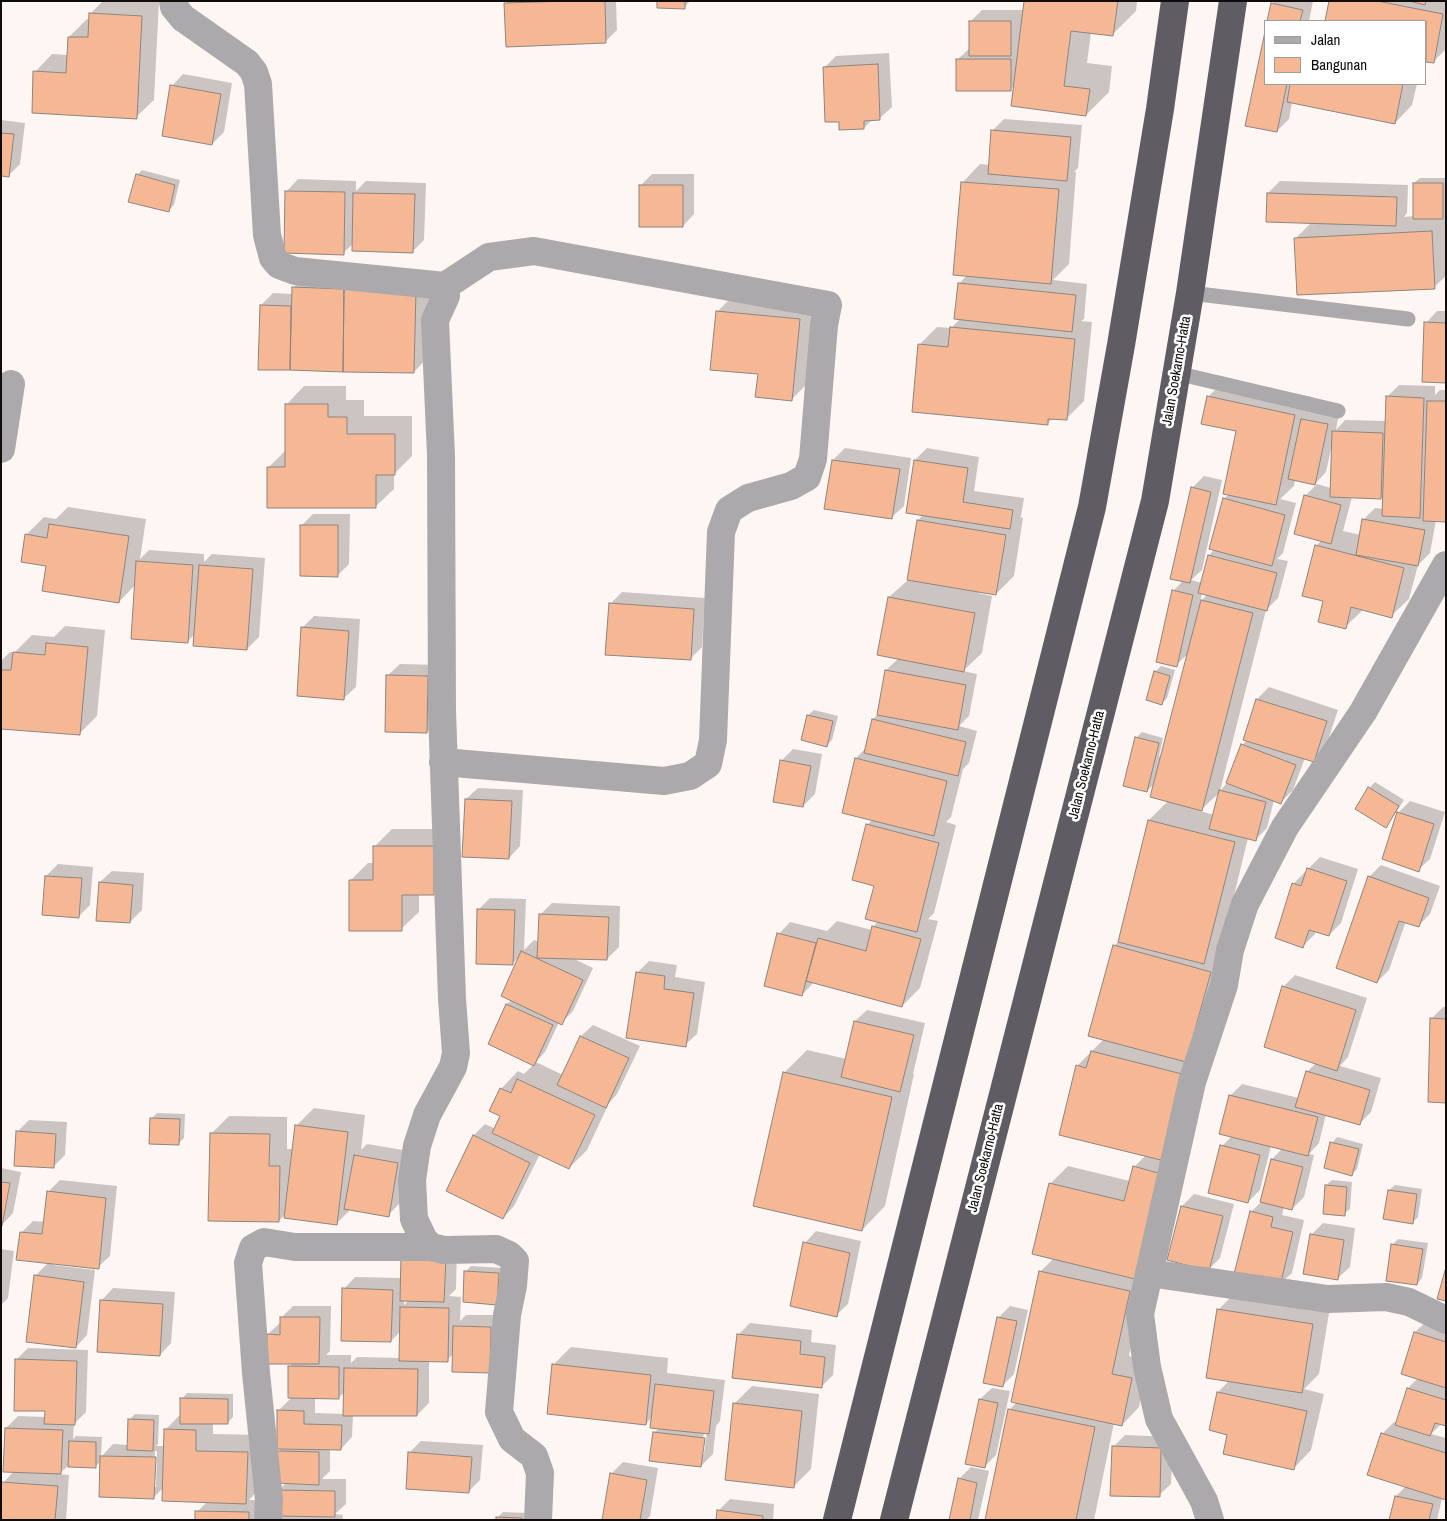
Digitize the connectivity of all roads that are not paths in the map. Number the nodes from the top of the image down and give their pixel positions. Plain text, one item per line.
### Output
1 (173, 1) edge
2 (1176, 1) edge
3 (1233, 1) edge
4 (445, 286) junction
5 (1190, 294) junction
6 (1408, 319) dead end
7 (1176, 373) junction
8 (11, 384) dead end
9 (1338, 411) dead end
10 (1, 449) edge
11 (1446, 565) edge
12 (443, 762) junction
13 (431, 1247) junction
14 (1149, 1272) junction
15 (1446, 1320) edge
16 (268, 1520) edge
17 (538, 1520) edge
18 (837, 1520) edge
19 (894, 1520) edge
20 (1210, 1520) edge

1 - 4 street
2 - 18 highway
3 - 5 highway, Jalan Soekarno-Hatta
4 - 12 street
4 - 12 street
5 - 6 lane
5 - 7 highway, Jalan Soekarno-Hatta
7 - 9 lane
7 - 19 highway, Jalan Soekarno-Hatta
8 - 10 street
11 - 14 street
12 - 13 street
13 - 16 street
13 - 17 street
14 - 15 street
14 - 20 street

